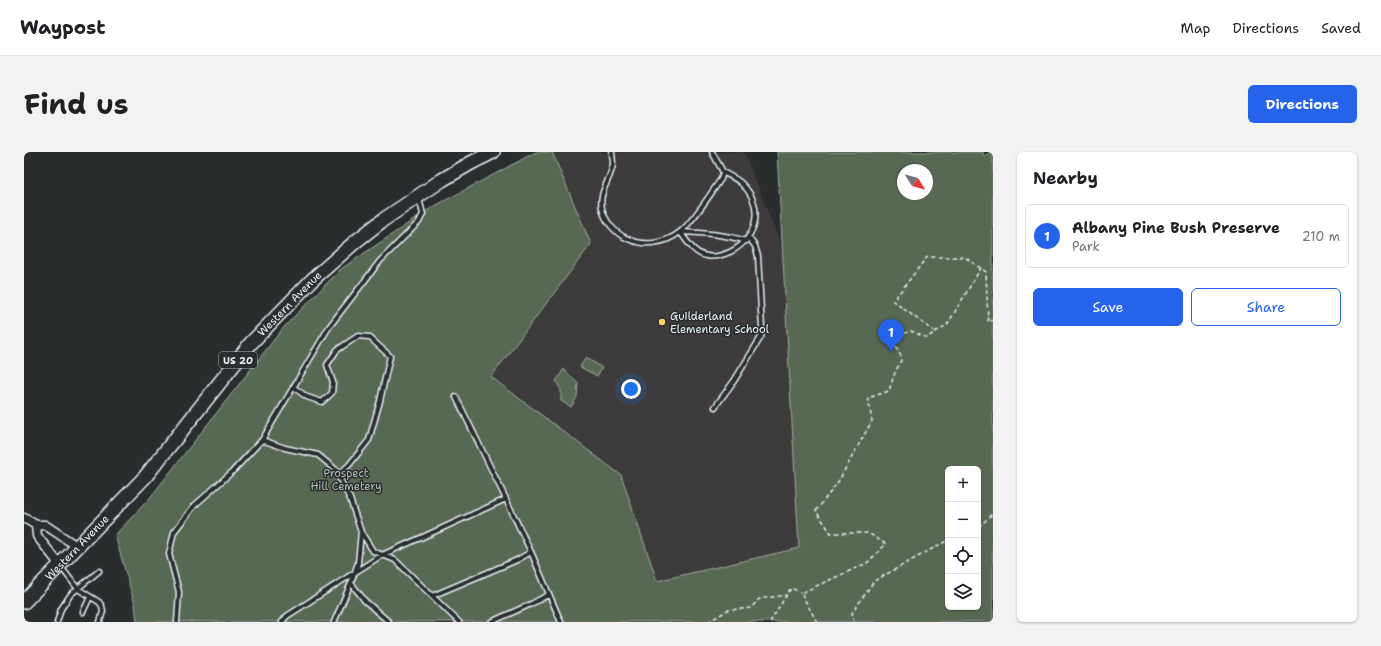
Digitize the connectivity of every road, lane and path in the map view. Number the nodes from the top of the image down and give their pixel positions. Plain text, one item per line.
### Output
1 (494, 152) edge
2 (612, 152) edge
3 (712, 152) edge
4 (723, 172) junction
5 (418, 196) junction
6 (680, 232) junction
7 (747, 239) junction
8 (981, 268) junction
9 (993, 320) edge
10 (935, 332) junction
11 (294, 387) junction
12 (456, 397) dead end
13 (715, 407) dead end
14 (262, 440) junction
15 (338, 474) junction
16 (506, 499) junction
17 (993, 513) edge
18 (24, 518) edge
19 (36, 525) junction
20 (981, 525) edge
21 (361, 532) junction
22 (945, 542) edge
23 (78, 547) junction
24 (531, 552) junction
25 (382, 555) junction
26 (60, 565) junction
27 (99, 571) dead end
28 (355, 572) junction
29 (351, 583) junction
30 (78, 588) junction
31 (801, 593) junction
32 (548, 595) junction
33 (787, 595) junction
34 (432, 596) junction
35 (90, 597) junction
36 (24, 602) edge
37 (83, 612) dead end
38 (57, 622) edge
39 (100, 622) edge
40 (177, 622) edge
41 (282, 622) edge
42 (334, 622) edge
43 (389, 622) edge
44 (459, 622) edge
45 (491, 622) edge
46 (561, 622) edge
47 (708, 622) edge
48 (770, 622) edge
49 (817, 622) edge
50 (854, 622) edge

1 - 5 main road, Western Avenue / US 20
2 - 6 lane
3 - 4 lane
4 - 6 lane
4 - 7 lane
5 - 11 lane
5 - 23 main road, Western Avenue / US 20
6 - 7 lane
6 - 7 lane
7 - 13 lane
8 - 9 path
8 - 10 path
8 - 10 path
10 - 31 path
11 - 14 lane
11 - 15 lane
12 - 16 lane
14 - 15 lane
14 - 40 lane
15 - 21 lane
16 - 24 lane
16 - 25 lane
17 - 20 path
18 - 19 street
19 - 23 street
19 - 26 street
21 - 25 lane
21 - 28 lane
22 - 50 path
23 - 26 main road, Western Avenue / US 20
24 - 32 lane
24 - 34 lane
25 - 28 lane
25 - 34 lane
26 - 30 lane
26 - 36 main road, Western Avenue / US 20
27 - 30 lane
28 - 29 lane
28 - 41 lane
29 - 42 lane
29 - 43 lane
30 - 35 lane
30 - 38 lane
31 - 33 path
31 - 49 path
32 - 45 lane
32 - 46 lane
33 - 47 path
33 - 48 path
34 - 44 lane
35 - 37 lane
35 - 39 lane

